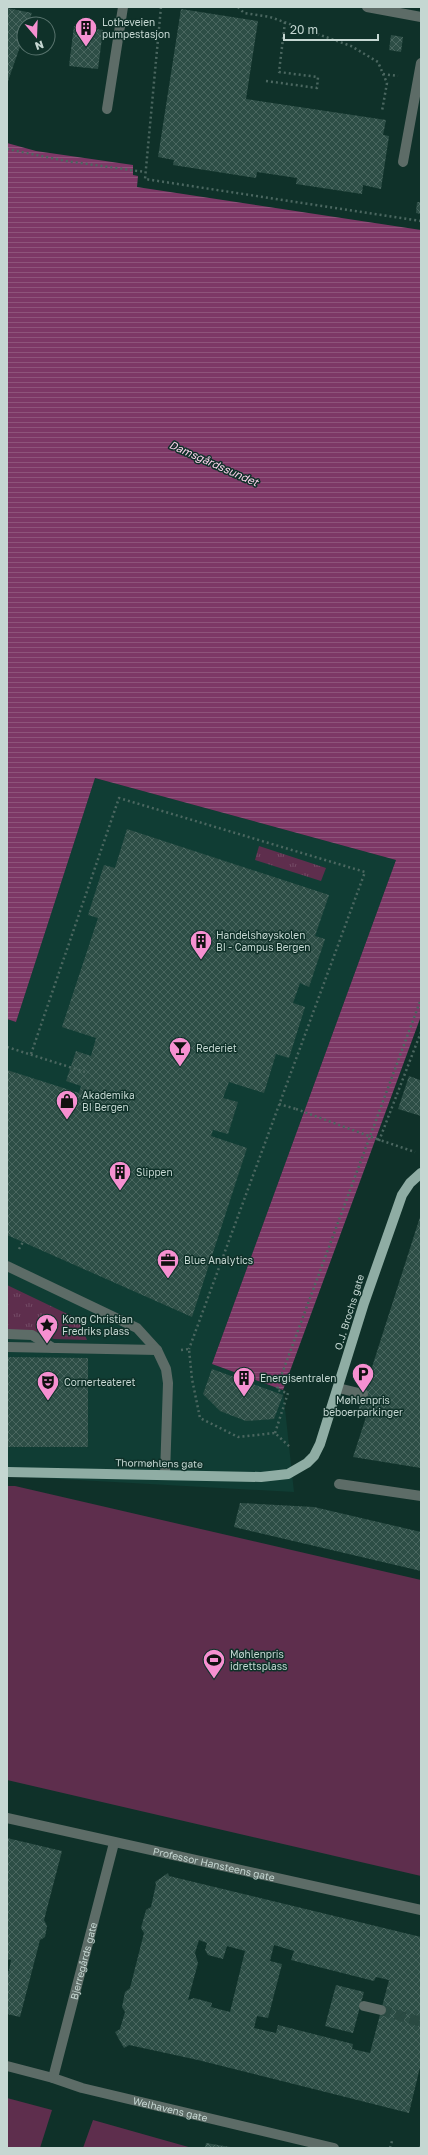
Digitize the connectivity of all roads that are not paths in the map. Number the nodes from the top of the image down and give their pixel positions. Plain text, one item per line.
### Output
1 (122, 7) edge
2 (367, 7) edge
3 (421, 17) edge
4 (421, 63) edge
5 (107, 109) dead end
6 (403, 162) dead end
7 (421, 1173) edge
8 (7, 1266) edge
9 (7, 1334) edge
10 (7, 1347) edge
11 (53, 1348) junction
12 (157, 1350) junction
13 (338, 1388) junction
14 (363, 1394) dead end
15 (307, 1463) joint
16 (7, 1472) edge
17 (165, 1475) junction
18 (340, 1484) dead end
19 (421, 1496) edge
20 (7, 1818) edge
21 (114, 1843) junction
22 (421, 1910) edge
23 (364, 2006) dead end
24 (381, 2010) tunnel mouth
25 (7, 2066) edge
26 (53, 2078) junction
27 (334, 2148) edge

1 - 5 street
2 - 3 street
4 - 6 street
7 - 13 main road, O.J. Brochs gate
8 - 12 street
9 - 11 street
10 - 11 street
11 - 12 street
12 - 17 street
13 - 14 street
13 - 15 main road, O.J. Brochs gate
15 - 17 main road, Thormøhlens gate
16 - 17 main road, Thormøhlens gate
18 - 19 street
20 - 21 street, Professor Hansteens gate
21 - 22 street, Professor Hansteens gate
21 - 26 street, Bjerregårds gate
23 - 24 street
25 - 26 street, Welhavens gate
26 - 27 street, Welhavens gate

